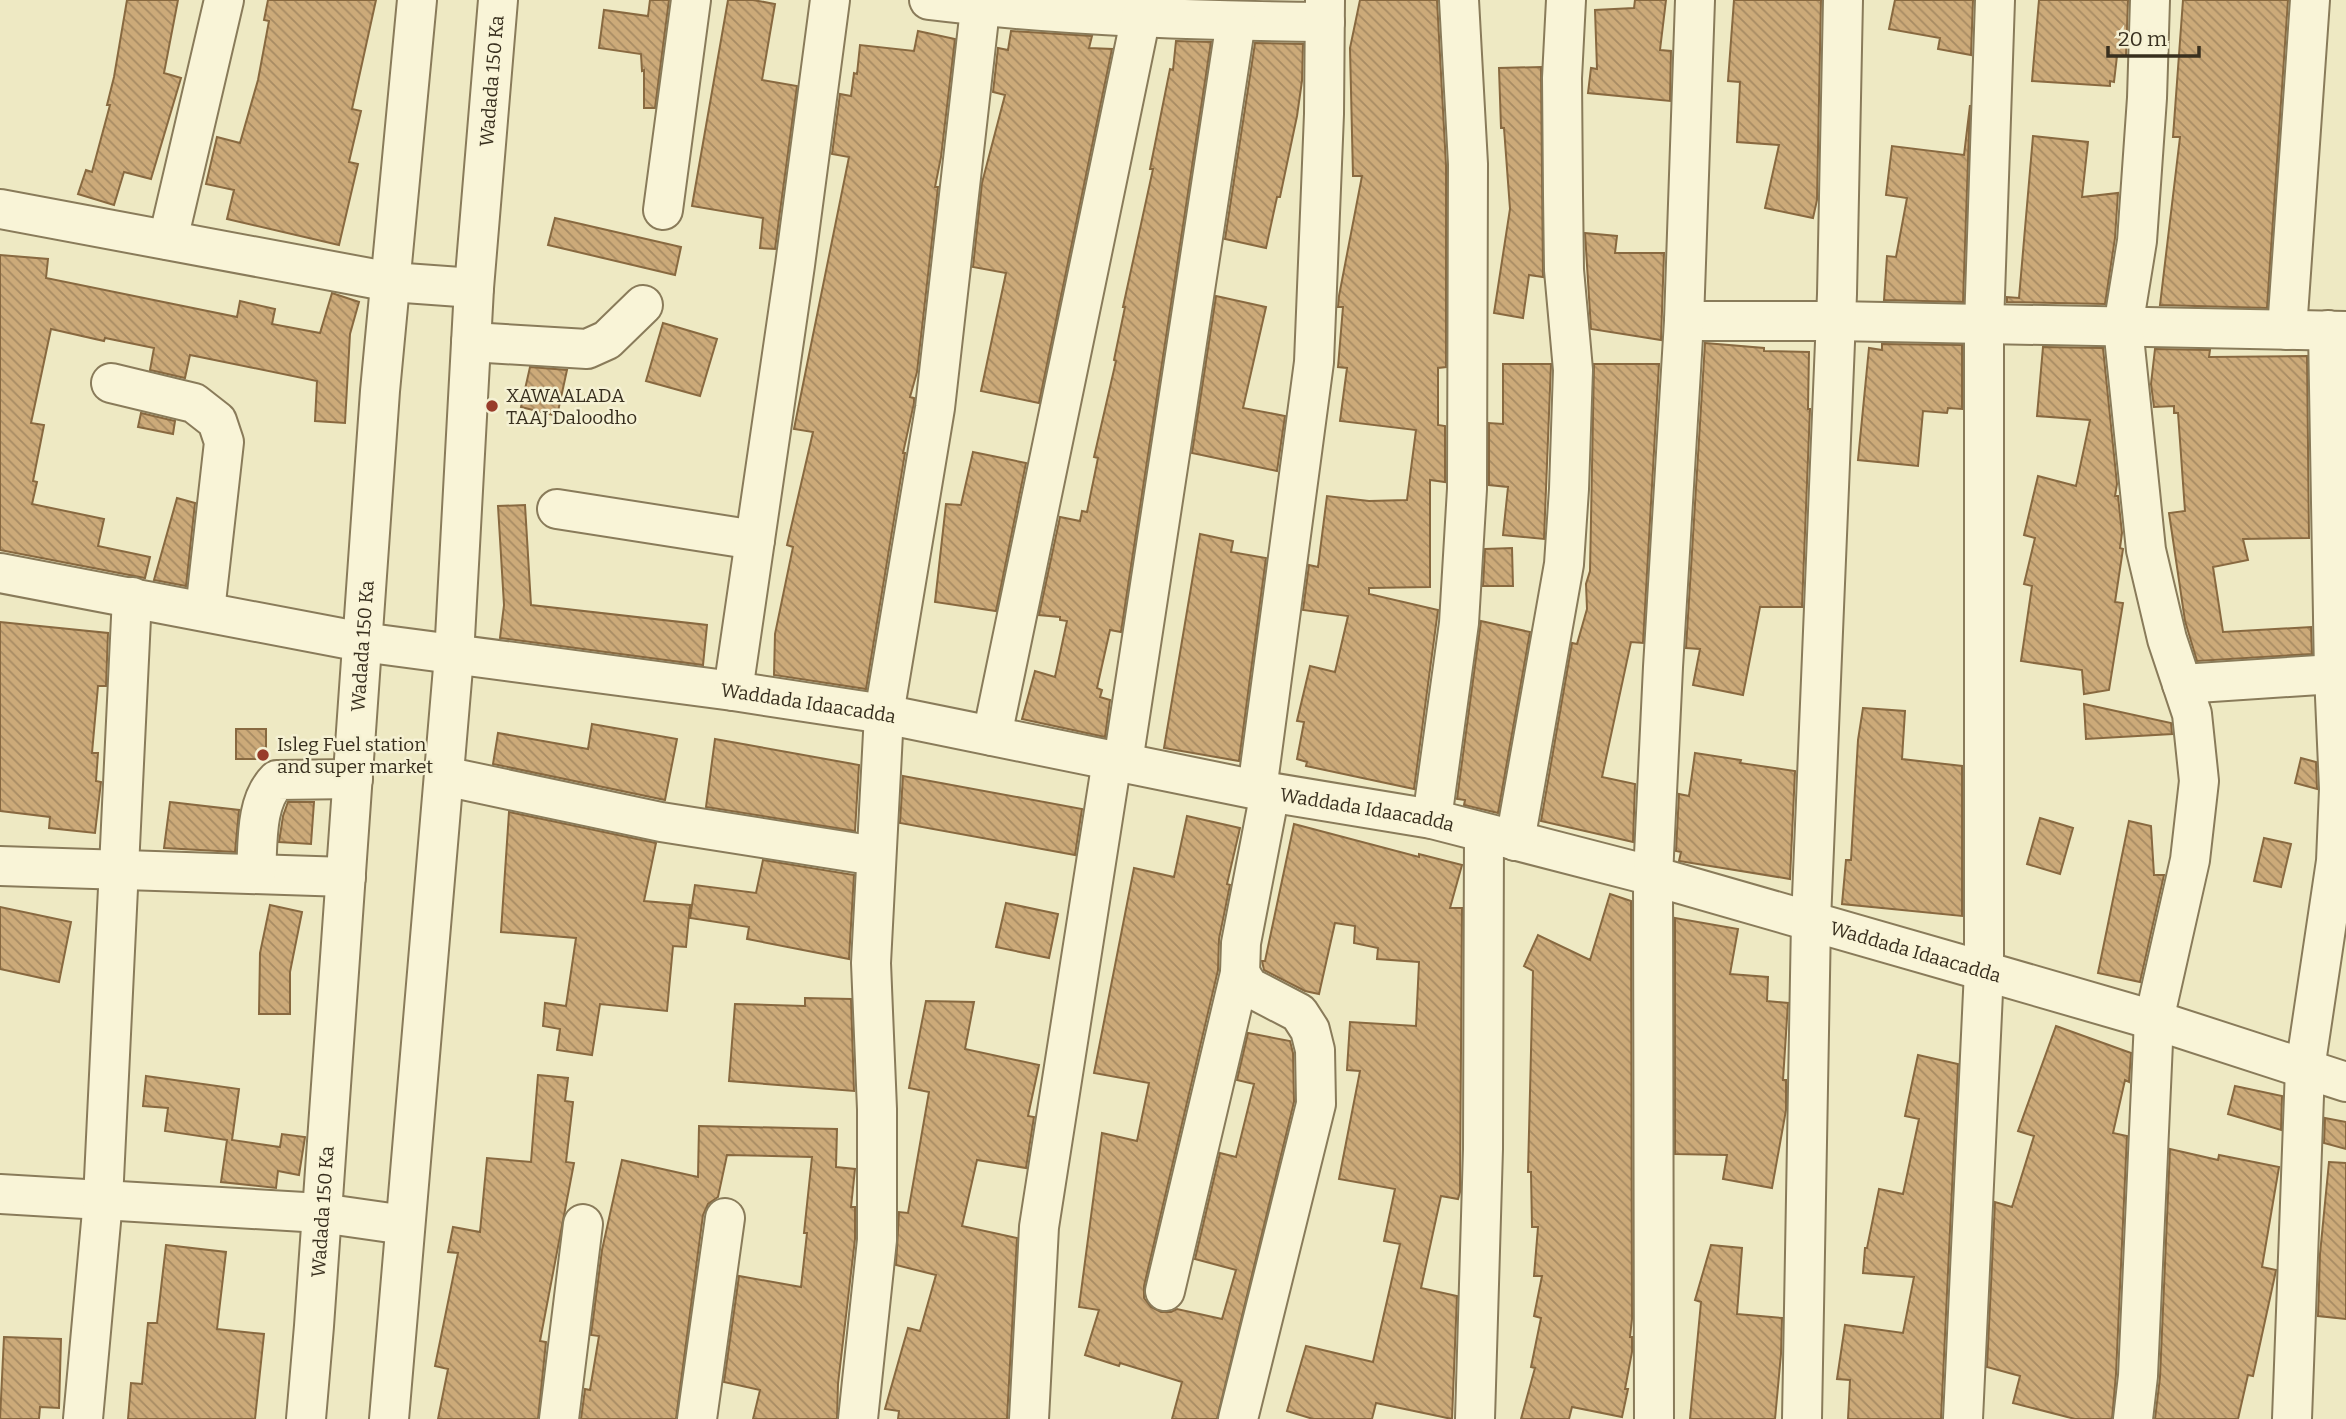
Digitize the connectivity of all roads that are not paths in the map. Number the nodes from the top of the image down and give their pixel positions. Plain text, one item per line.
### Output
1 (224, 0) edge
2 (417, 0) edge
3 (498, 0) edge
4 (691, 0) edge
5 (831, 0) edge
6 (929, 0) edge
7 (1459, 0) edge
8 (1566, 0) edge
9 (1695, 0) edge
10 (1843, 0) edge
11 (1995, 0) edge
12 (2150, 0) edge
13 (2310, 0) edge
14 (981, 3) edge
15 (1124, 10) edge
16 (1325, 11) edge
17 (1236, 21) junction
18 (0, 209) edge
19 (663, 210) dead end
20 (168, 240) junction
21 (391, 282) junction
22 (474, 288) junction
23 (643, 305) dead end
24 (1684, 321) junction
25 (1835, 321) junction
26 (1984, 325) junction
27 (2123, 327) junction
28 (2287, 330) junction
29 (2337, 330) edge
30 (471, 342) junction
31 (111, 383) dead end
32 (557, 509) dead end
33 (755, 540) junction
34 (0, 573) edge
35 (132, 597) junction
36 (205, 611) junction
37 (362, 642) junction
38 (454, 656) junction
39 (2334, 674) junction
40 (2182, 684) junction
41 (733, 691) junction
42 (884, 715) junction
43 (992, 736) junction
44 (1118, 761) junction
45 (444, 775) junction
46 (353, 779) junction
47 (1263, 791) junction
48 (1432, 819) junction
49 (1499, 837) junction
50 (876, 856) junction
51 (0, 866) edge
52 (117, 869) junction
53 (256, 873) junction
54 (1653, 876) junction
55 (346, 877) junction
56 (1811, 921) junction
57 (1984, 971) junction
58 (1240, 973) junction
59 (2154, 1020) junction
60 (2305, 1069) junction
61 (2346, 1082) edge
62 (0, 1194) edge
63 (103, 1200) junction
64 (321, 1213) junction
65 (725, 1218) dead end
66 (583, 1224) dead end
67 (405, 1225) junction
68 (1165, 1291) dead end
69 (83, 1419) edge
70 (306, 1419) edge
71 (389, 1419) edge
72 (559, 1419) edge
73 (697, 1419) edge
74 (858, 1419) edge
75 (1029, 1419) edge
76 (1238, 1419) edge
77 (1475, 1419) edge
78 (1654, 1419) edge
79 (1802, 1419) edge
80 (1963, 1419) edge
81 (2133, 1419) edge
82 (2292, 1419) edge

1 - 20 street
2 - 21 street, Wadada 150 Ka
3 - 22 street, Wadada 150 Ka
4 - 19 street
5 - 33 street
6 - 14 street
7 - 48 street
8 - 49 street
9 - 24 street
10 - 25 street
11 - 26 street
12 - 27 street
13 - 28 street
14 - 15 street
14 - 42 street
15 - 17 street
15 - 43 street
16 - 17 street
16 - 47 street
17 - 44 street
18 - 20 street
20 - 21 street
21 - 22 street
21 - 37 street, Wadada 150 Ka
22 - 30 street, Wadada 150 Ka
23 - 30 street
24 - 25 street
24 - 54 street
25 - 26 street
25 - 56 street
26 - 27 street
26 - 57 street
27 - 28 street
27 - 40 street
28 - 29 street
29 - 39 street
30 - 38 street, Wadada 150 Ka
31 - 36 street
32 - 33 street
33 - 41 street
34 - 35 street, Waddada Idaacadda
35 - 36 street, Waddada Idaacadda
35 - 52 street
36 - 37 street, Waddada Idaacadda
37 - 38 street, Waddada Idaacadda
37 - 46 street, Wadada 150 Ka
38 - 41 street, Waddada Idaacadda
38 - 45 street, Wadada 150 Ka
39 - 40 street
39 - 60 street
40 - 59 street
41 - 42 street, Waddada Idaacadda
42 - 43 street, Waddada Idaacadda
42 - 50 street
43 - 44 street, Waddada Idaacadda
44 - 47 street, Waddada Idaacadda
44 - 75 street
45 - 50 street
45 - 67 street, Wadada 150 Ka
46 - 53 street
46 - 55 street, Wadada 150 Ka
47 - 48 street, Waddada Idaacadda
47 - 58 street
48 - 49 street, Waddada Idaacadda
49 - 54 street, Waddada Idaacadda
49 - 77 street
50 - 74 street
51 - 52 street
52 - 53 street
52 - 63 street
53 - 55 street
54 - 56 street, Waddada Idaacadda
54 - 78 street
55 - 64 street, Wadada 150 Ka
56 - 57 street, Waddada Idaacadda
56 - 79 street
57 - 59 street, Waddada Idaacadda
57 - 80 street
58 - 68 street
58 - 76 street
59 - 60 street, Waddada Idaacadda
59 - 81 street
60 - 61 street, Waddada Idaacadda
60 - 82 street
62 - 63 street
63 - 64 street
63 - 69 street
64 - 67 street
64 - 70 street, Wadada 150 Ka
65 - 73 street
66 - 72 street
67 - 71 street, Wadada 150 Ka

